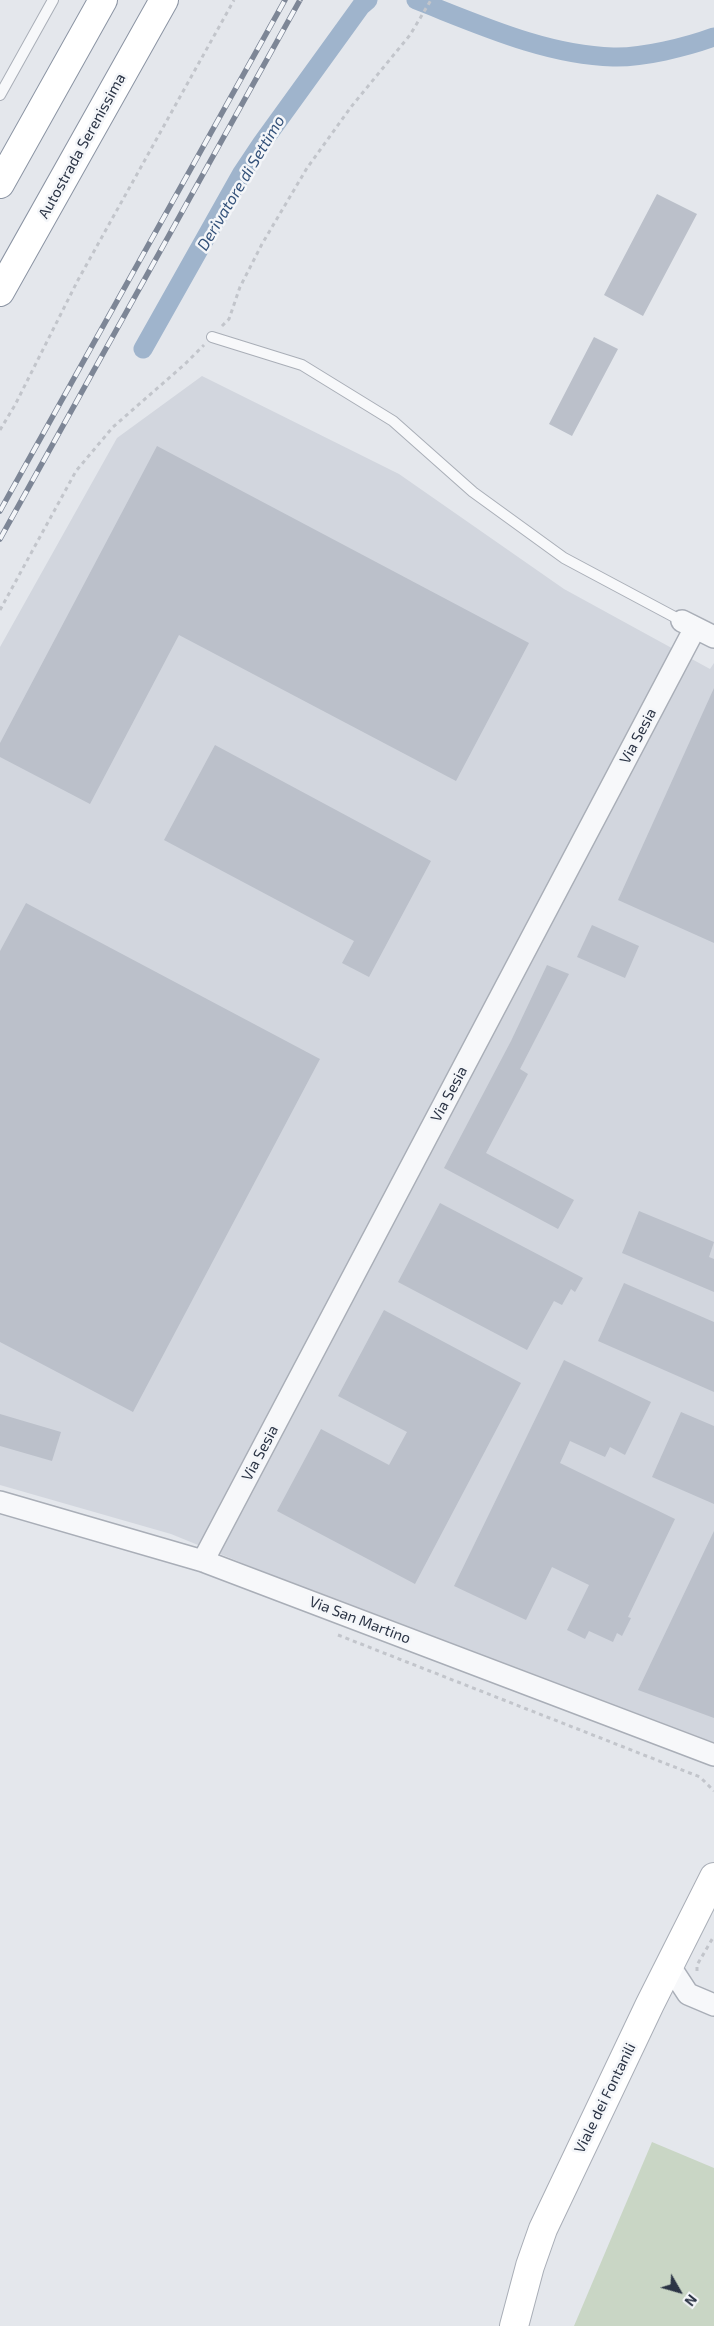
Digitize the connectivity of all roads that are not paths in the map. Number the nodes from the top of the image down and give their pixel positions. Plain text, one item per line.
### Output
1 (53, 0) edge
2 (103, 0) edge
3 (164, 0) edge
4 (0, 95) edge
5 (0, 184) edge
6 (0, 292) edge
7 (212, 336) road end
8 (703, 628) edge
9 (0, 1502) edge
10 (203, 1561) junction
11 (714, 1755) edge
12 (714, 1877) edge
13 (669, 1965) junction
14 (700, 1999) edge
15 (650, 2004) junction
16 (514, 2326) edge

1 - 4 lane
2 - 5 main road
3 - 6 main road, Autostrada Serenissima
7 - 8 lane
8 - 10 street, Via Sesia
9 - 10 street, Via San Martino
10 - 11 street, Via San Martino
12 - 13 main road, Viale dei Fontanili
13 - 14 street
13 - 15 main road, Viale dei Fontanili
14 - 15 street
15 - 16 main road, Viale dei Fontanili

